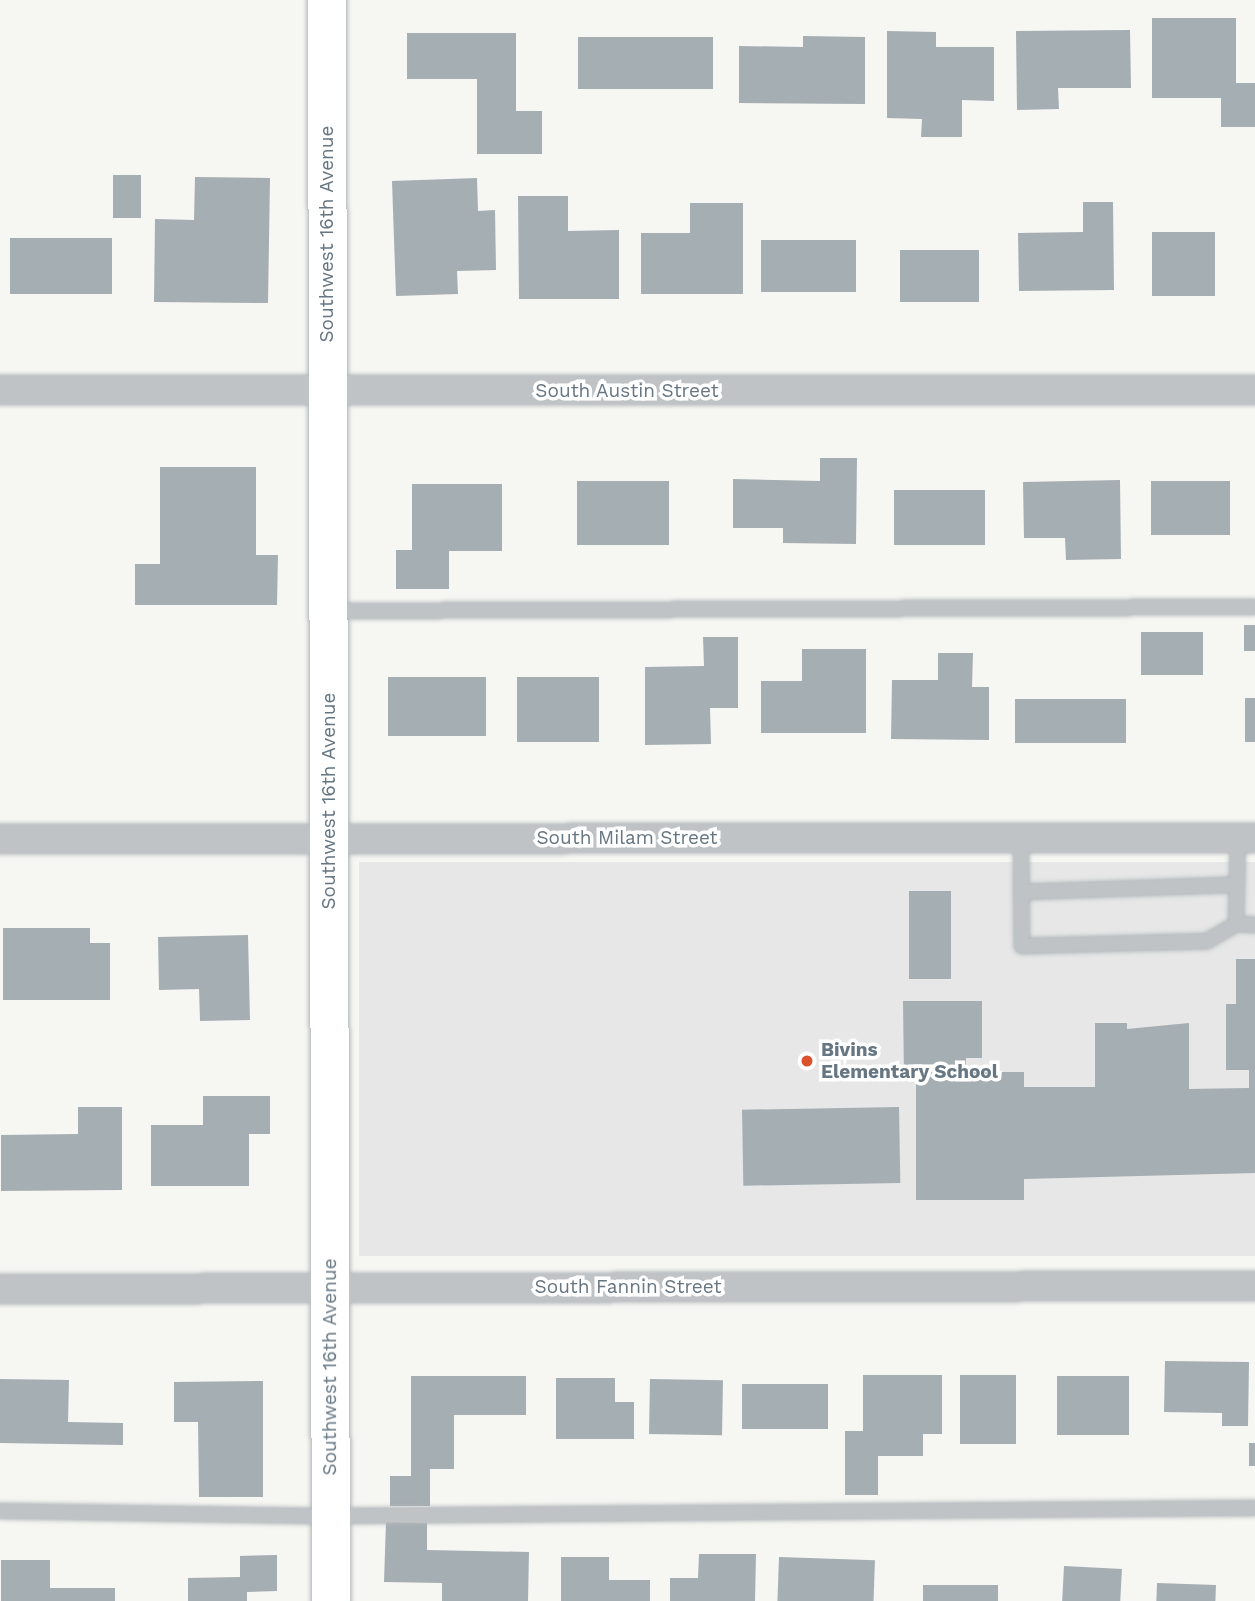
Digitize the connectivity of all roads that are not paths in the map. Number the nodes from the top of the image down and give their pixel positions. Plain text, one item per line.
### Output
1 (327, 0) edge
2 (0, 390) edge
3 (1255, 390) edge
4 (328, 391) junction
5 (1255, 607) edge
6 (328, 611) junction
7 (329, 838) junction
8 (1021, 838) junction
9 (1246, 838) edge
10 (0, 839) edge
11 (1237, 885) junction
12 (1021, 892) junction
13 (1236, 924) junction
14 (1255, 925) edge
15 (1255, 1286) edge
16 (330, 1288) junction
17 (0, 1289) edge
18 (1255, 1508) edge
19 (0, 1511) edge
20 (331, 1516) junction
21 (331, 1601) edge

1 - 4 street, Southwest 16th Avenue
2 - 4 street, South Austin Street
3 - 4 street, South Austin Street
4 - 6 street, Southwest 16th Avenue
5 - 6 lane
6 - 7 street, Southwest 16th Avenue
7 - 8 street, South Milam Street
7 - 10 street, South Milam Street
7 - 16 street, Southwest 16th Avenue
8 - 9 street, South Milam Street
8 - 12 lane
9 - 11 lane
11 - 12 lane
11 - 13 lane
12 - 13 lane
13 - 14 lane
15 - 16 street, South Fannin Street
16 - 17 street, South Fannin Street
16 - 20 street, Southwest 16th Avenue
18 - 20 lane
19 - 20 lane
20 - 21 street, Southwest 16th Avenue

